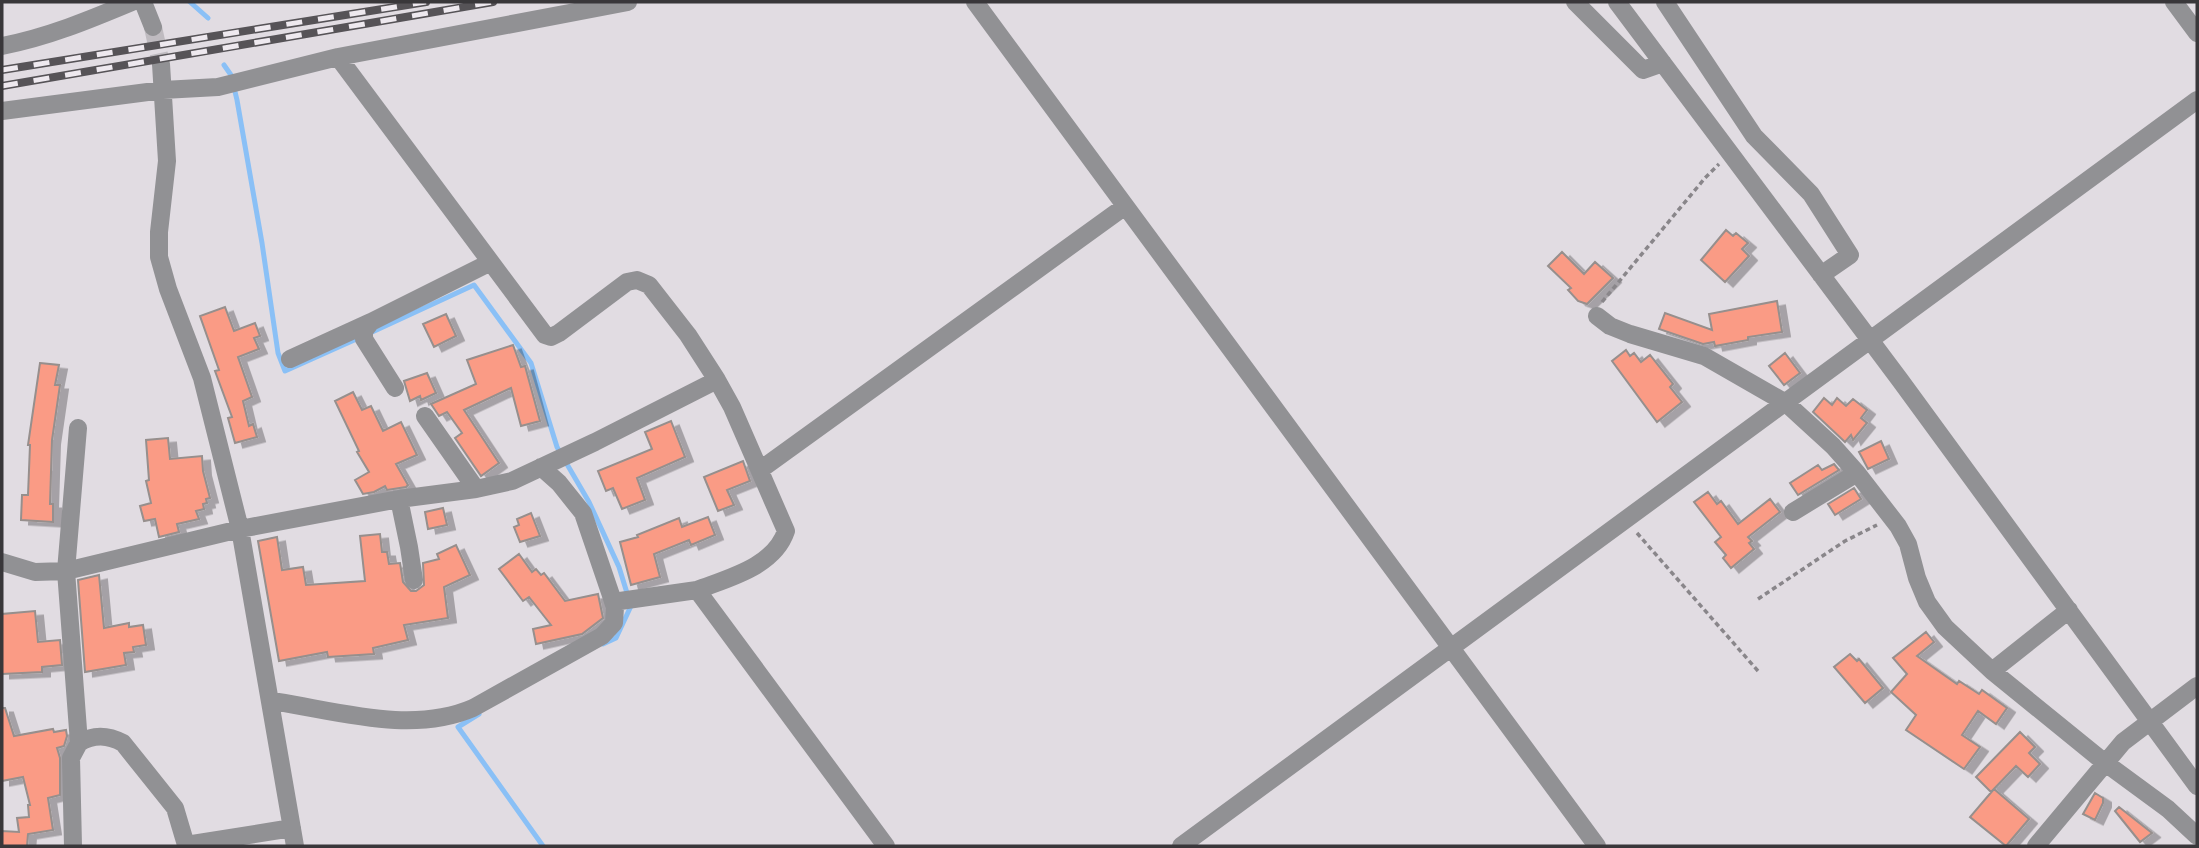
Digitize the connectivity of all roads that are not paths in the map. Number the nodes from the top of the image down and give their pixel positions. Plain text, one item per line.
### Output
1 (132, 2) edge
2 (143, 2) edge
3 (628, 2) edge
4 (975, 2) edge
5 (1575, 2) edge
6 (1617, 2) edge
7 (1665, 2) edge
8 (2174, 2) edge
9 (153, 27) tunnel mouth
10 (2197, 33) edge
11 (2, 46) edge
12 (338, 57) junction
13 (1663, 63) junction
14 (160, 64) tunnel mouth
15 (163, 90) junction
16 (2197, 100) edge
17 (2, 111) edge
18 (1124, 206) junction
19 (489, 263) junction
20 (1821, 275) junction
21 (1597, 316) road end
22 (370, 321) junction
23 (1869, 339) junction
24 (290, 359) dead end
25 (717, 380) junction
26 (395, 388) dead end
27 (1786, 403) junction
28 (425, 416) dead end
29 (78, 428) dead end
30 (555, 460) junction
31 (760, 470) junction
32 (1857, 473) junction
33 (476, 489) junction
34 (399, 499) junction
35 (1793, 512) dead end
36 (240, 529) junction
37 (2, 562) edge
38 (66, 571) junction
39 (414, 580) dead end
40 (697, 590) junction
41 (613, 602) junction
42 (2068, 610) junction
43 (1451, 648) junction
44 (1992, 671) junction
45 (2197, 686) edge
46 (270, 702) junction
47 (2149, 721) junction
48 (79, 743) junction
49 (2104, 762) junction
50 (2197, 786) edge
51 (292, 828) junction
52 (2197, 836) edge
53 (73, 846) edge
54 (295, 846) edge
55 (886, 846) edge
56 (1181, 846) edge
57 (1597, 846) edge
58 (2036, 846) edge

1 - 11 street
2 - 9 street
3 - 12 street
4 - 18 street
5 - 13 street
6 - 13 street
7 - 20 street
8 - 10 street
12 - 15 street
12 - 19 street
13 - 20 street
14 - 15 street
15 - 17 street
15 - 36 street
16 - 23 street
18 - 31 street
18 - 43 street
19 - 22 street
19 - 25 street
20 - 23 street
21 - 27 street
22 - 24 street
22 - 26 street
23 - 27 street
23 - 42 street
25 - 30 street
25 - 31 street
27 - 32 street
27 - 43 street
28 - 33 street
29 - 38 street
30 - 33 street
30 - 41 street
31 - 40 street
32 - 35 street
32 - 44 street
33 - 34 street
34 - 36 street
34 - 39 street
36 - 38 street
36 - 46 street
37 - 38 street
38 - 48 street
40 - 41 street
40 - 55 street
41 - 46 street
42 - 44 street
42 - 47 street
43 - 56 street
43 - 57 street
44 - 49 street
45 - 47 street
46 - 51 street
47 - 49 street
47 - 50 street
48 - 51 street
48 - 53 street
49 - 52 street
49 - 58 street
51 - 54 street

